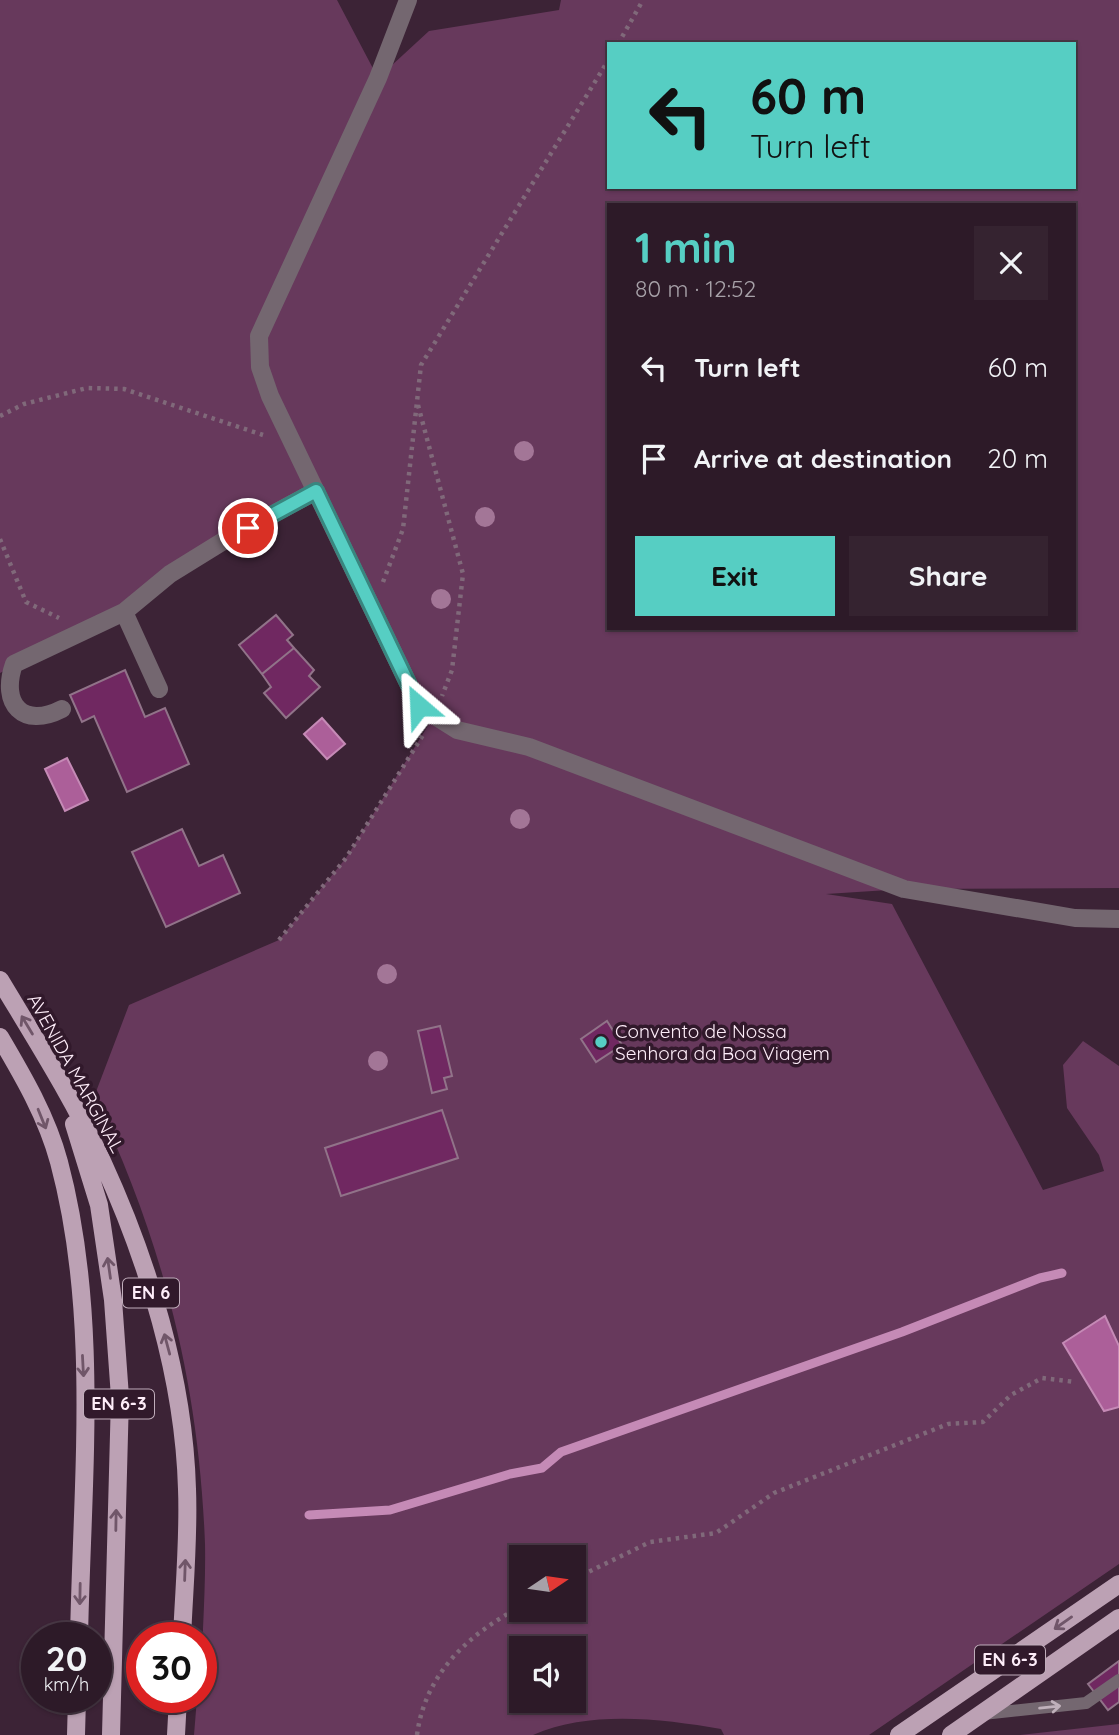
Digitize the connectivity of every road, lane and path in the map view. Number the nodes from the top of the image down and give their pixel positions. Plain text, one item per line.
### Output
1 (408, 0) edge
2 (643, 0) edge
3 (619, 42) edge
4 (607, 62) edge
5 (0, 416) edge
6 (298, 453) junction
7 (316, 491) junction
8 (0, 539) edge
9 (372, 611) junction
10 (124, 612) junction
11 (85, 631) junction
12 (159, 689) dead end
13 (62, 709) dead end
14 (1119, 919) edge
15 (0, 980) edge
16 (0, 1037) edge
17 (60, 1080) junction
18 (1075, 1382) dead end
19 (586, 1573) edge
20 (1119, 1584) edge
21 (509, 1613) edge
22 (1119, 1618) edge
23 (79, 1622) edge
24 (183, 1622) edge
25 (1119, 1680) edge
26 (77, 1713) edge
27 (177, 1713) edge
28 (982, 1714) junction
29 (76, 1735) edge
30 (111, 1735) edge
31 (176, 1735) edge
32 (417, 1735) edge
33 (899, 1735) edge
34 (951, 1735) edge

1 - 6 street
2 - 3 path
4 - 9 path
5 - 6 path
6 - 7 street
7 - 9 street
7 - 10 street
8 - 11 path
9 - 14 street
10 - 11 street
10 - 12 street
11 - 13 street
17 -> 15 main road, AVENIDA MARGINAL / EN 6
16 -> 23 main road
24 -> 17 main road, AVENIDA MARGINAL / EN 6
30 -> 17 main road, EN 6-3
18 - 19 path
20 -> 33 main road, EN 6-3
21 - 32 path
22 - 28 main road, EN 6-3
28 -> 25 lane
26 - 29 main road
27 - 31 main road
28 - 34 main road, EN 6-3

